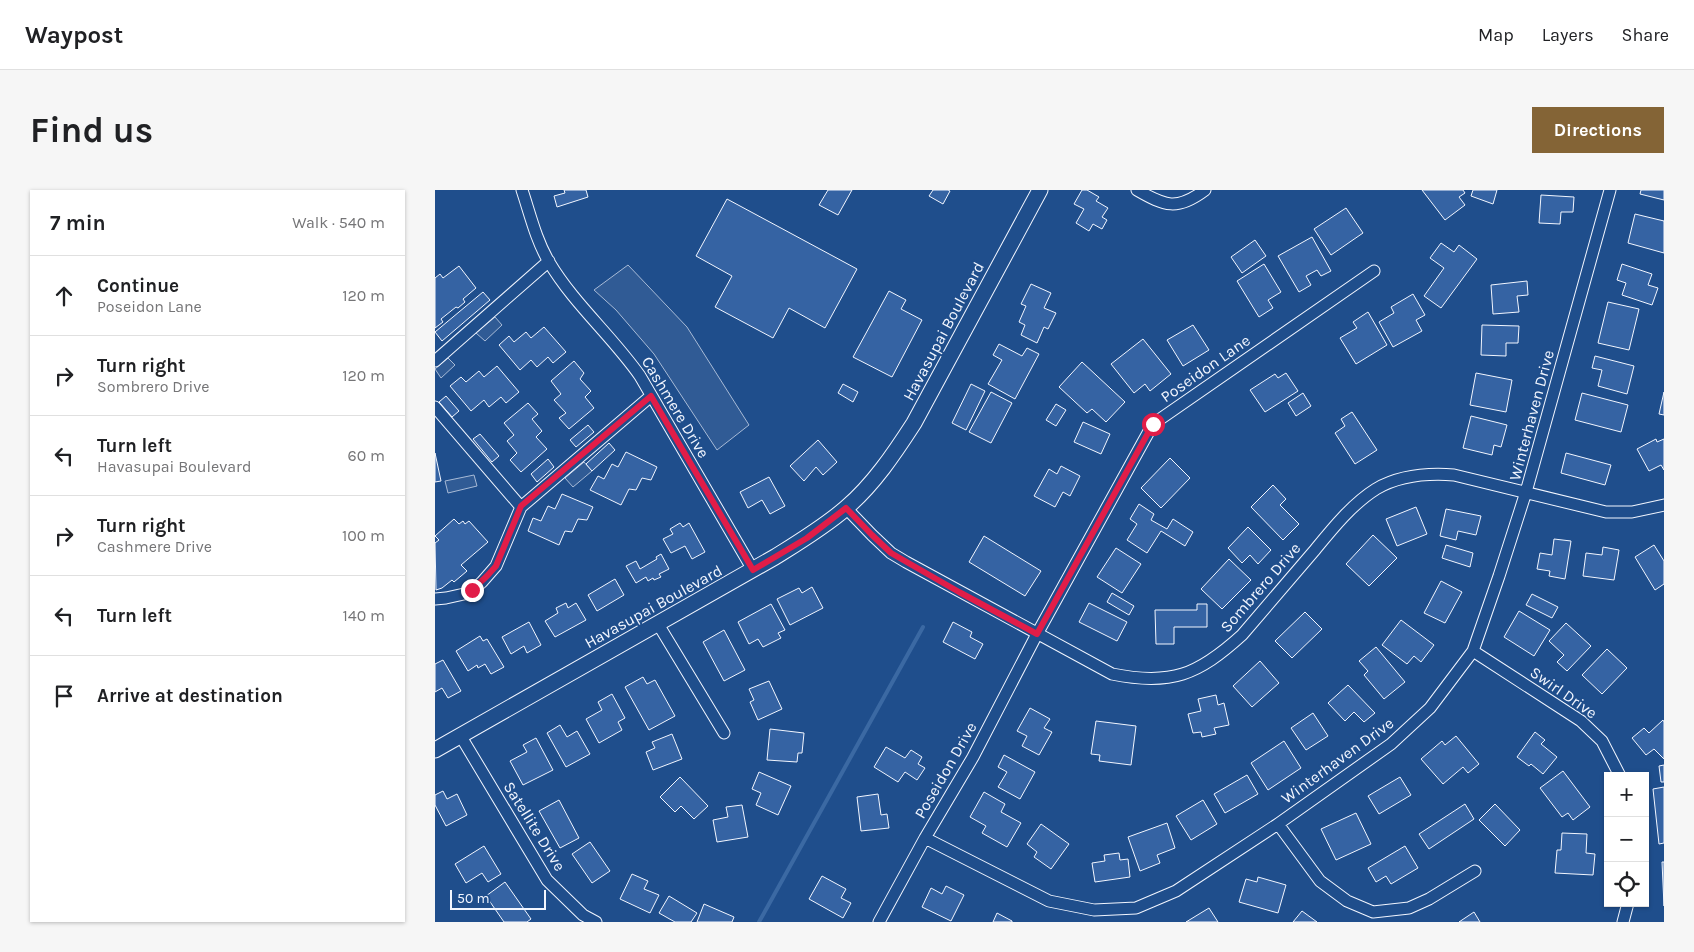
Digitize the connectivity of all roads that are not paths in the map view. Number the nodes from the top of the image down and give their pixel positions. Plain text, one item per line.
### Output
1 (521, 190) edge
2 (1041, 190) edge
3 (1137, 190) edge
4 (1205, 190) edge
5 (1610, 190) edge
6 (549, 261) junction
7 (1374, 271) dead end
8 (435, 361) edge
9 (651, 396) junction
10 (435, 407) edge
11 (1526, 492) junction
12 (1664, 505) edge
13 (521, 506) junction
14 (846, 508) junction
15 (753, 570) junction
16 (435, 599) edge
17 (658, 624) junction
18 (1037, 634) junction
19 (1473, 651) junction
20 (724, 733) dead end
21 (460, 735) junction
22 (435, 750) edge
23 (1618, 772) edge
24 (1278, 824) junction
25 (925, 838) junction
26 (1475, 870) dead end
27 (1627, 907) edge
28 (596, 922) edge
29 (879, 922) edge
30 (1623, 922) edge

1 - 6 street, Cashmere Drive
2 - 14 street, Havasupai Boulevard
3 - 4 street
5 - 11 street, Winterhaven Drive
6 - 8 street
6 - 9 street, Cashmere Drive
7 - 18 street, Poseidon Lane
9 - 13 street
9 - 15 street, Cashmere Drive
10 - 13 street
11 - 12 street, Sombrero Drive
11 - 18 street, Sombrero Drive
11 - 19 street, Winterhaven Drive
13 - 16 street
14 - 15 street, Havasupai Boulevard
14 - 18 street, Sombrero Drive
15 - 17 street, Havasupai Boulevard
17 - 20 street
17 - 21 street, Havasupai Boulevard
18 - 25 street, Poseidon Drive
19 - 23 street, Swirl Drive
19 - 24 street, Winterhaven Drive
21 - 22 street, Havasupai Boulevard
21 - 28 street, Satellite Drive
24 - 25 street, Winterhaven Drive
24 - 26 street
25 - 29 street, Poseidon Drive
27 - 30 street

